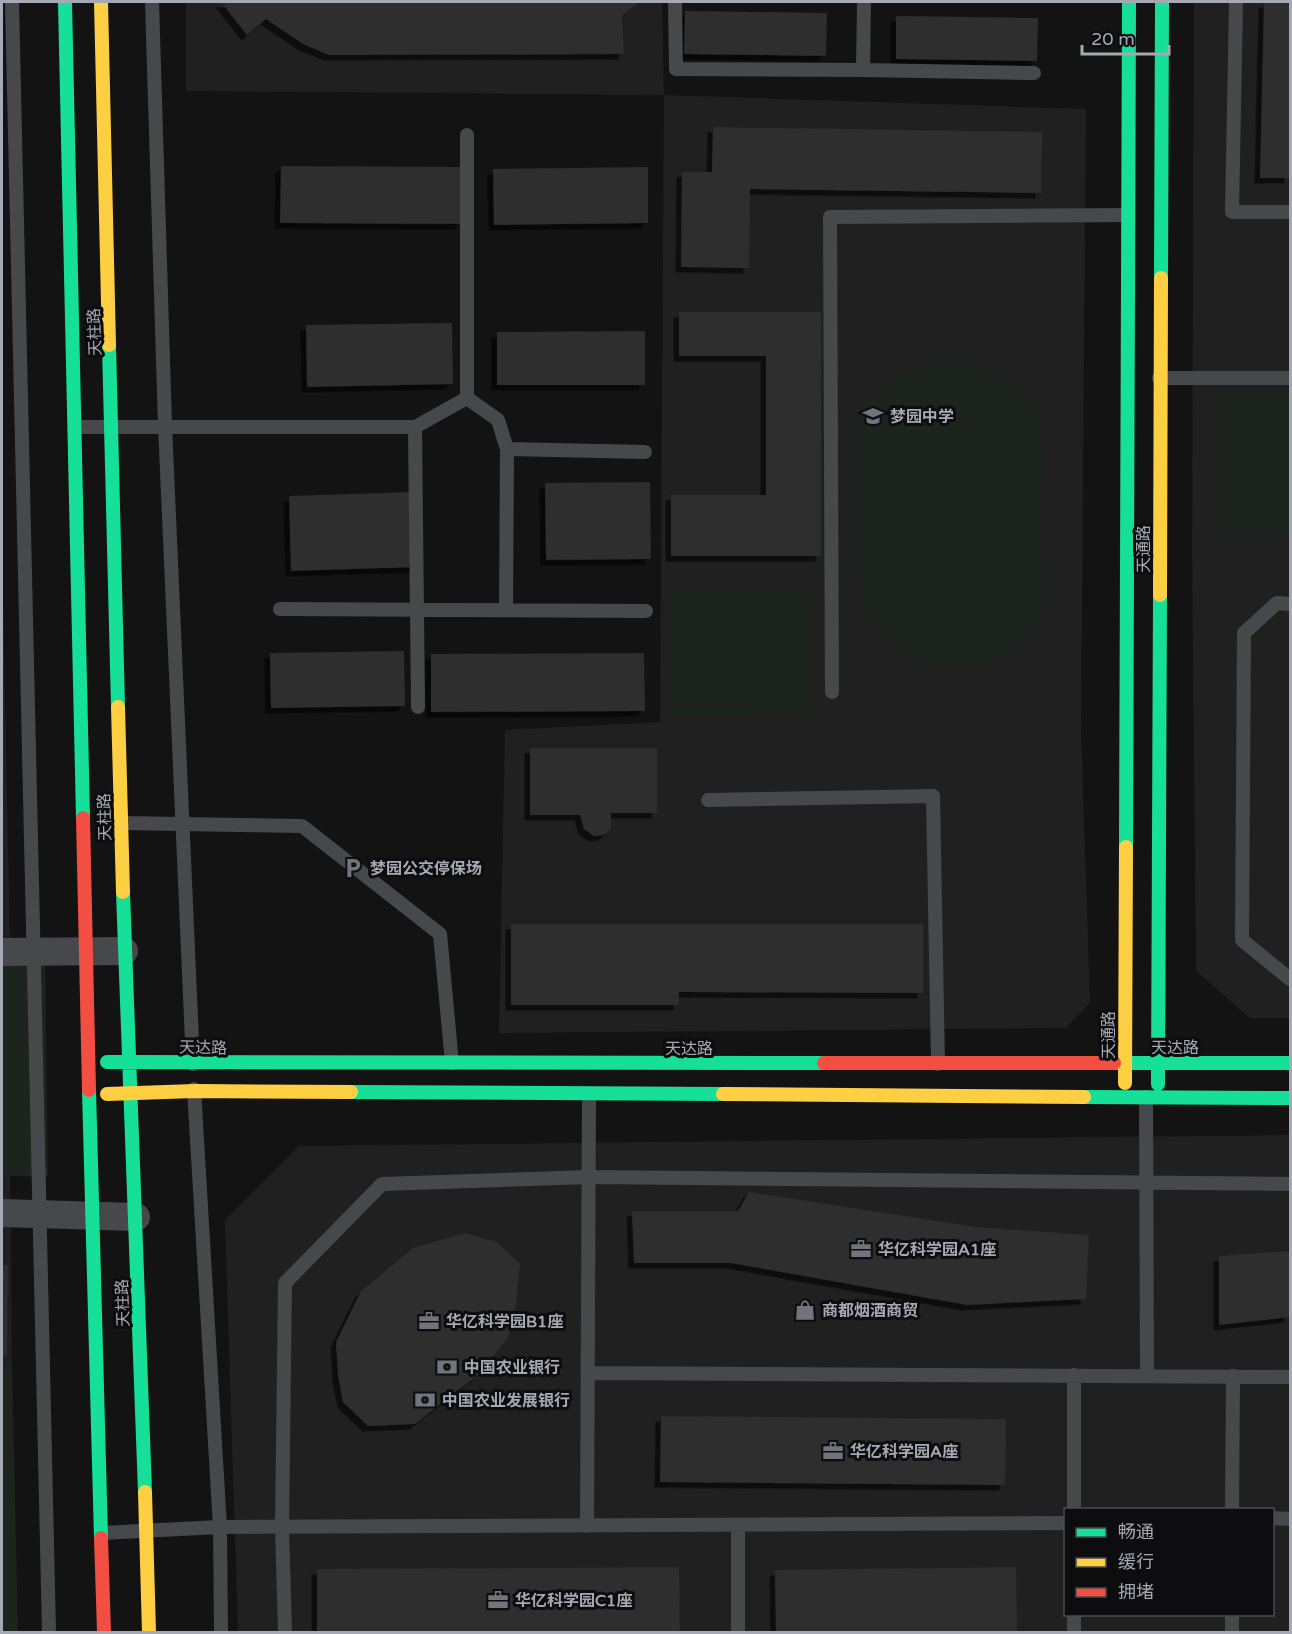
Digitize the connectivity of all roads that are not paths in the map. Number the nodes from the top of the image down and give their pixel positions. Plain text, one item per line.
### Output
1 (12, 2) edge
2 (65, 2) edge
3 (100, 2) edge
4 (152, 2) edge
5 (675, 2) edge
6 (864, 2) edge
7 (1129, 2) edge
8 (1162, 2) edge
9 (1236, 2) edge
10 (863, 70) junction
11 (1034, 73) dead end
12 (467, 135) dead end
13 (1290, 212) edge
14 (1128, 216) junction
15 (1144, 378) junction
16 (1290, 378) edge
17 (467, 398) junction
18 (165, 425) junction
19 (113, 426) junction
20 (76, 427) junction
21 (415, 427) junction
22 (507, 449) junction
23 (645, 452) dead end
24 (1290, 604) edge
25 (280, 609) dead end
26 (417, 610) junction
27 (506, 610) junction
28 (646, 610) dead end
29 (832, 692) dead end
30 (418, 707) dead end
31 (708, 800) dead end
32 (121, 823) junction
33 (183, 824) junction
34 (85, 951) junction
35 (124, 951) junction
36 (2, 952) edge
37 (34, 952) junction
38 (1290, 979) edge
39 (87, 1062) junction
40 (129, 1063) junction
41 (1125, 1063) junction
42 (1158, 1063) junction
43 (193, 1064) junction
44 (1290, 1064) edge
45 (452, 1065) junction
46 (590, 1065) junction
47 (938, 1080) junction
48 (195, 1091) junction
49 (452, 1093) junction
50 (88, 1094) junction
51 (130, 1094) junction
52 (590, 1094) junction
53 (1125, 1097) junction
54 (1152, 1097) junction
55 (1290, 1098) edge
56 (590, 1177) junction
57 (1146, 1184) junction
58 (1290, 1184) edge
59 (2, 1213) edge
60 (39, 1213) junction
61 (90, 1215) junction
62 (136, 1217) junction
63 (588, 1373) junction
64 (1074, 1375) junction
65 (1147, 1376) junction
66 (1233, 1376) junction
67 (1290, 1377) edge
68 (1074, 1508) edge
69 (1233, 1508) edge
70 (1274, 1518) edge
71 (1290, 1519) edge
72 (1064, 1523) edge
73 (738, 1525) junction
74 (587, 1526) junction
75 (220, 1527) junction
76 (282, 1527) junction
77 (146, 1530) junction
78 (101, 1533) junction
79 (1074, 1616) edge
80 (1232, 1616) edge
81 (49, 1632) edge
82 (104, 1632) edge
83 (149, 1632) edge
84 (220, 1632) edge
85 (285, 1632) edge
86 (738, 1632) edge
87 (1074, 1632) edge
88 (1232, 1632) edge

1 - 37 lane
2 - 20 street, 天柱路
3 - 19 street, 天柱路
4 - 18 lane
5 - 10 lane
6 - 10 lane
7 - 14 street, 天通路
8 - 15 street, 天通路
9 - 13 lane
10 - 11 lane
12 - 17 lane
14 - 15 street, 天通路
14 - 29 lane
15 - 16 lane
15 - 41 street, 天通路
15 - 42 street, 天通路
17 - 21 lane
17 - 22 lane
18 - 19 lane
18 - 21 lane
18 - 33 lane
19 - 20 lane
19 - 32 street, 天柱路
20 - 34 street, 天柱路
21 - 26 lane
22 - 23 lane
22 - 27 lane
24 - 38 lane
25 - 26 lane
26 - 27 lane
26 - 30 lane
27 - 28 lane
31 - 47 lane
32 - 33 lane
32 - 35 street, 天柱路
33 - 43 lane
33 - 45 lane
34 - 35 street
34 - 37 street
34 - 39 street, 天柱路
35 - 40 street, 天柱路
36 - 37 street
37 - 60 lane
39 - 40 street, 天达路
39 - 50 street, 天柱路
40 - 43 street, 天达路
40 - 51 street, 天柱路
41 - 42 street, 天达路
41 - 47 street, 天达路
41 - 53 street, 天通路
42 - 44 street, 天达路
42 - 54 street, 天通路
43 - 45 street, 天达路
43 - 48 lane
45 - 46 street, 天达路
45 - 49 lane
46 - 47 street, 天达路
46 - 52 lane
47 - 52 street, 天达路
47 - 53 street, 天达路
48 - 49 street, 天达路
48 - 51 street, 天达路
48 - 75 lane
49 - 52 street, 天达路
50 - 51 street, 天达路
50 - 61 street, 天柱路
51 - 62 street, 天柱路
52 - 56 lane
53 - 54 street, 天达路
54 - 55 street, 天达路
54 - 57 lane
56 - 57 lane
56 - 63 lane
56 - 76 lane
57 - 58 lane
57 - 65 lane
59 - 60 street
60 - 61 street
60 - 81 lane
61 - 62 street
61 - 78 street, 天柱路
62 - 77 street, 天柱路
63 - 64 lane
63 - 74 lane
64 - 65 lane
64 - 68 lane
65 - 66 lane
66 - 67 lane
66 - 69 lane
70 - 71 lane
72 - 73 lane
73 - 74 lane
73 - 86 lane
74 - 76 lane
75 - 76 lane
75 - 77 lane
75 - 84 lane
76 - 85 lane
77 - 78 lane
77 - 83 street, 天柱路
78 - 82 street, 天柱路
79 - 87 lane
80 - 88 lane

